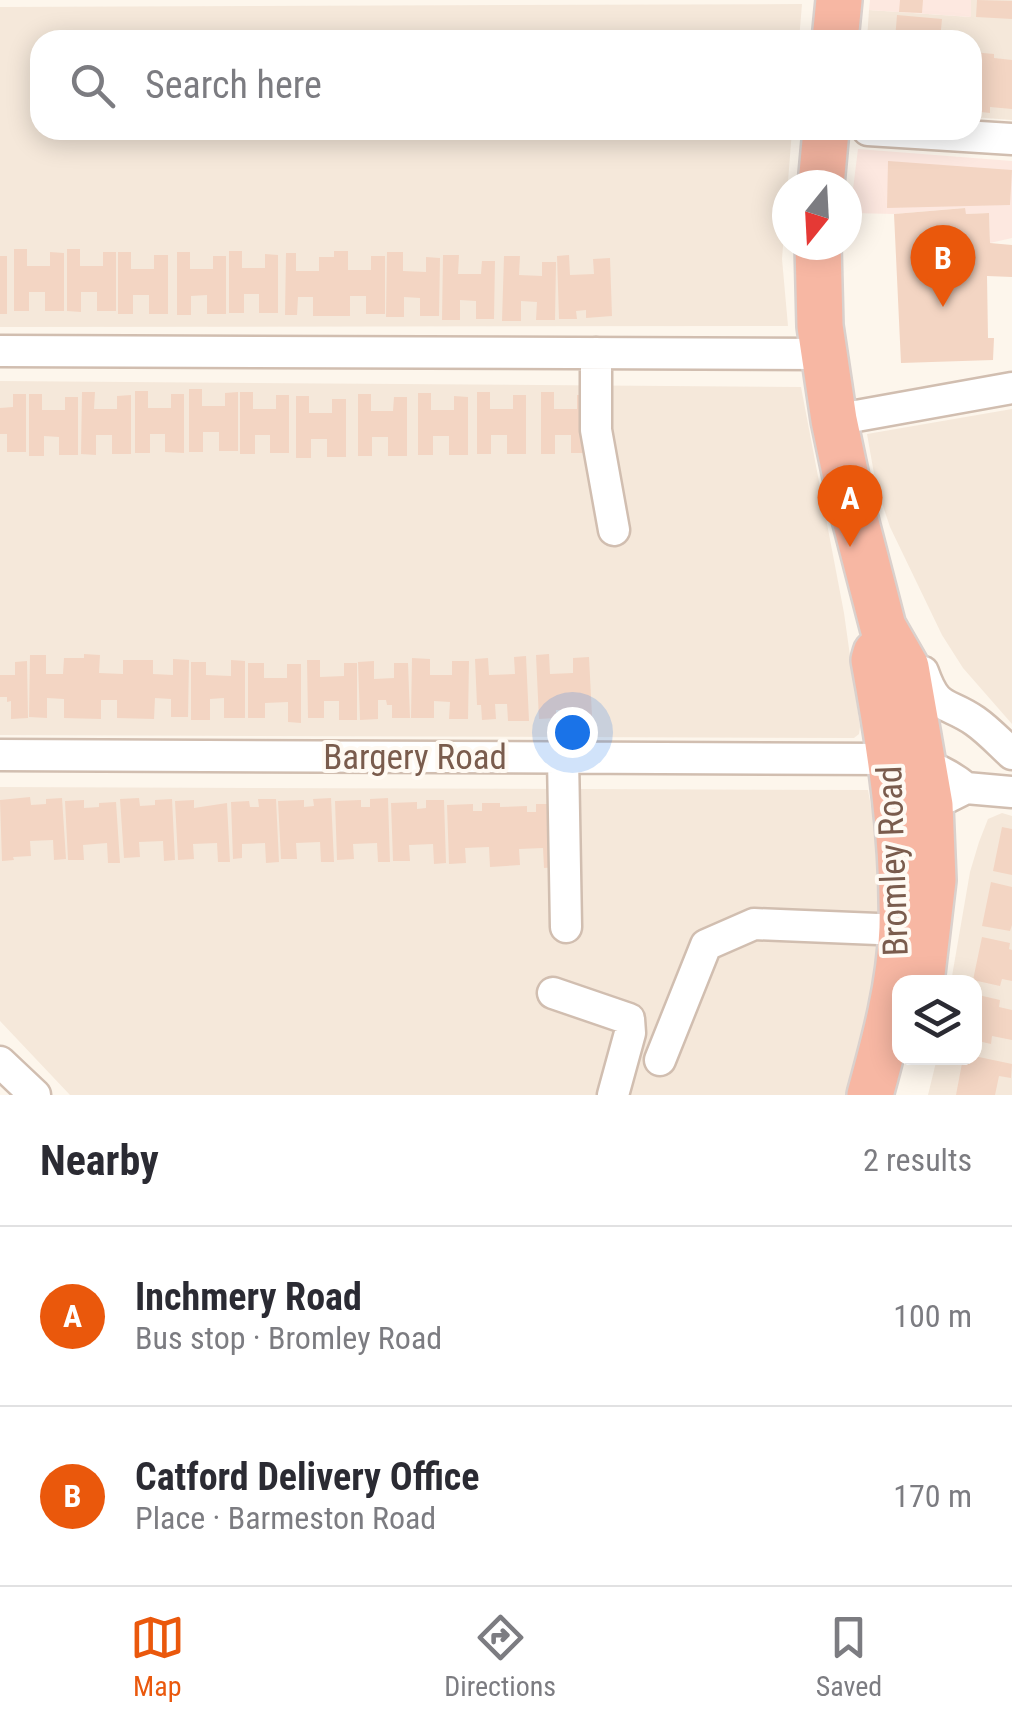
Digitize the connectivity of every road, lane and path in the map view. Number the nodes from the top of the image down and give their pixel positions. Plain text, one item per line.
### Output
1 (839, 0) edge
2 (836, 30) edge
3 (982, 137) edge
4 (1012, 139) edge
5 (825, 140) edge
6 (822, 170) edge
7 (818, 260) edge
8 (0, 351) edge
9 (596, 353) junction
10 (823, 354) junction
11 (1012, 388) edge
12 (834, 420) junction
13 (614, 530) dead end
14 (884, 627) junction
15 (906, 667) junction
16 (1011, 753) edge
17 (0, 755) edge
18 (563, 757) junction
19 (927, 778) junction
20 (1004, 791) edge
21 (566, 926) dead end
22 (902, 930) junction
23 (922, 975) edge
24 (553, 993) dead end
25 (660, 1060) dead end
26 (0, 1062) edge
27 (905, 1065) edge
28 (35, 1095) edge
29 (613, 1095) edge
30 (870, 1095) edge
31 (898, 1095) edge

1 - 2 highway
3 - 4 street
5 - 6 highway
7 - 10 highway, Bromley Road
8 - 9 street
9 - 10 street
9 - 13 street
10 - 12 highway, Bromley Road
11 - 12 street
12 - 14 highway, Bromley Road
14 - 15 highway, Bromley Road
14 - 19 highway, Bromley Road
15 - 16 street
15 - 19 highway, Bromley Road
16 - 20 street
17 - 18 street, Bargery Road
18 - 19 street, Bargery Road
18 - 21 street
19 - 20 street, Bargery Road
19 - 22 highway, Bromley Road
19 - 23 highway, Bromley Road
22 - 25 street
22 - 30 highway, Bromley Road
24 - 29 street
26 - 28 street
27 - 31 highway

